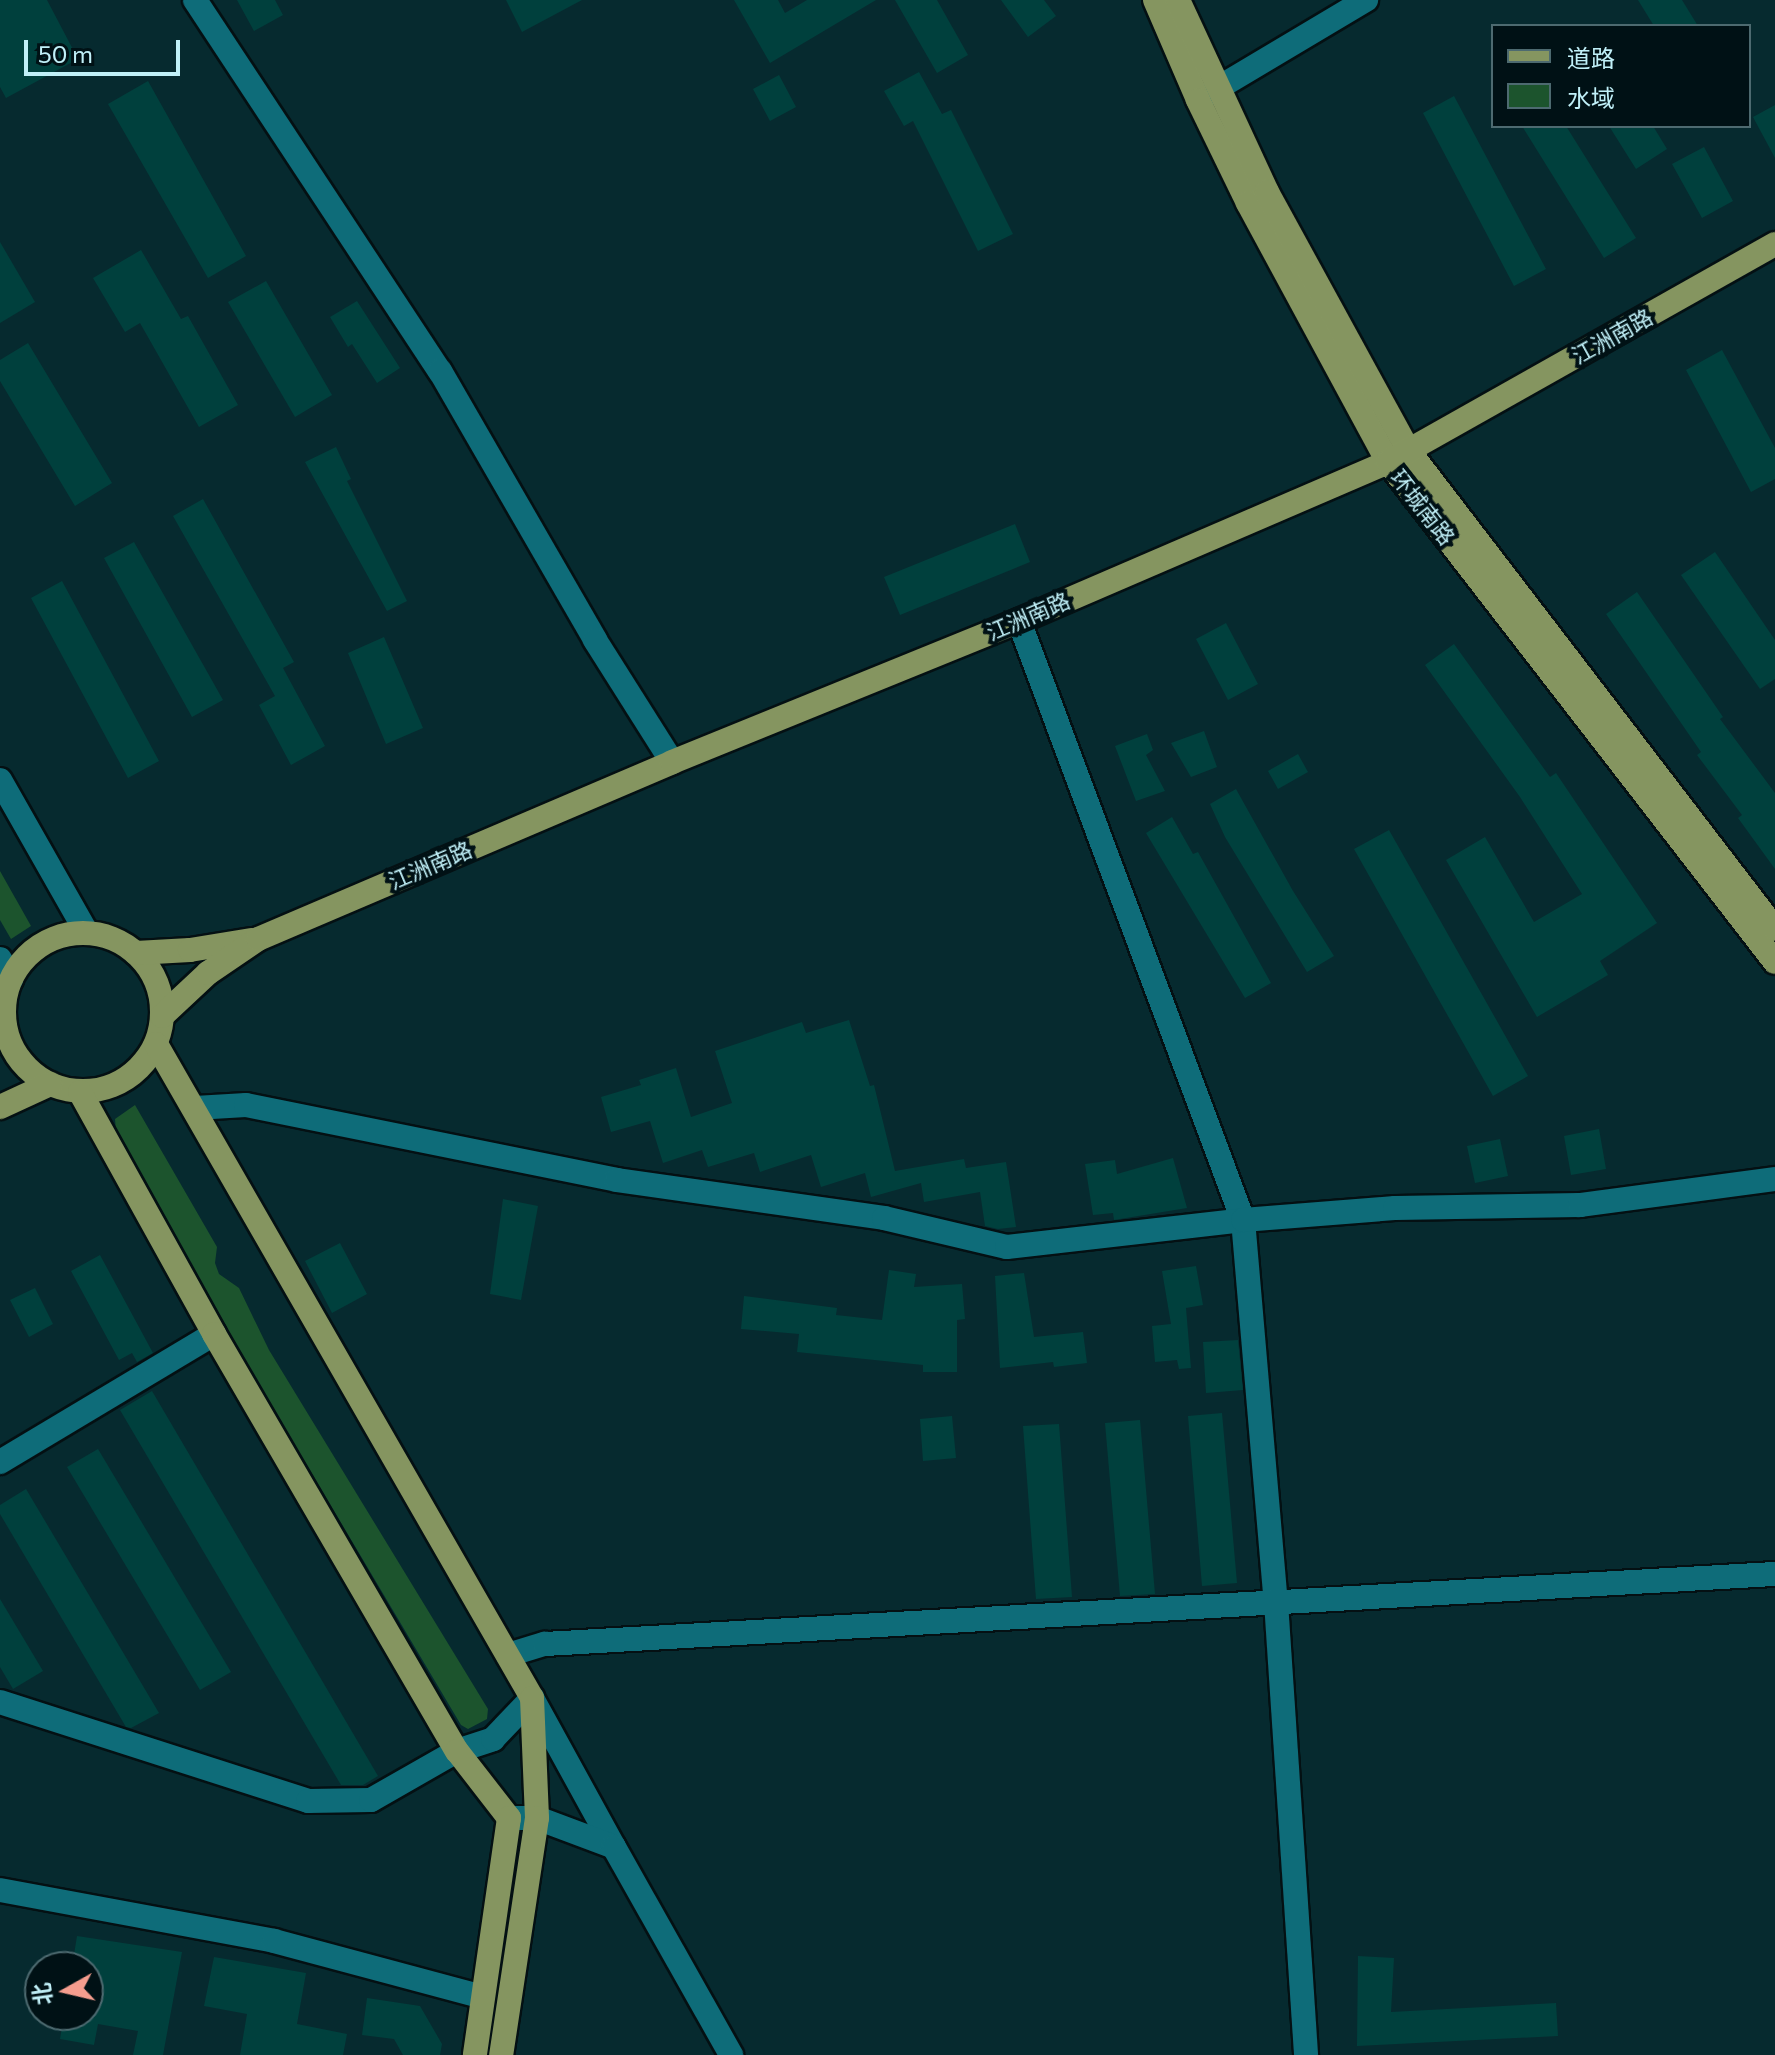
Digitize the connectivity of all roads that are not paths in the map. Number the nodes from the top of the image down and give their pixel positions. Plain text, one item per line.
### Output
1 (195, 0) edge
2 (1155, 0) edge
3 (1178, 0) edge
4 (1366, 0) edge
5 (1208, 94) junction
6 (1775, 244) edge
7 (1398, 456) junction
8 (1019, 621) junction
9 (672, 762) junction
10 (0, 780) edge
11 (1775, 929) edge
12 (87, 933) junction
13 (258, 939) junction
14 (136, 953) junction
15 (1775, 962) edge
16 (6, 969) edge
17 (162, 1016) junction
18 (4, 1042) edge
19 (156, 1044) junction
20 (50, 1084) junction
21 (80, 1092) junction
22 (0, 1107) edge
23 (195, 1108) junction
24 (1775, 1179) edge
25 (1243, 1220) junction
26 (214, 1334) junction
27 (0, 1462) edge
28 (1775, 1574) edge
29 (1276, 1602) junction
30 (508, 1655) junction
31 (532, 1698) junction
32 (0, 1702) edge
33 (457, 1751) junction
34 (509, 1818) junction
35 (537, 1818) junction
36 (614, 1847) junction
37 (0, 1890) edge
38 (483, 1997) junction
39 (475, 2055) edge
40 (501, 2055) edge
41 (731, 2055) edge
42 (1306, 2055) edge

1 - 9 street
2 - 5 main road, 环城南路
3 - 5 main road, 环城南路
4 - 5 street
5 - 7 main road, 环城南路
6 - 7 main road, 江洲南路
7 - 8 main road, 江洲南路
7 - 11 main road, 环城南路
7 - 15 main road, 环城南路
8 - 9 main road, 江洲南路
8 - 25 street
9 - 13 main road, 江洲南路
10 - 12 street
12 - 14 main road
12 - 16 main road
13 - 14 main road
13 - 17 main road
14 - 17 main road
16 - 18 main road
17 - 19 main road
18 - 20 main road
19 - 21 main road
19 - 23 main road
20 - 21 main road
20 - 22 main road
21 - 26 main road
23 - 25 street
23 - 30 main road
24 - 25 street
25 - 29 street
26 - 27 street
26 - 33 main road
28 - 29 street
29 - 30 street
29 - 42 street
30 - 31 main road
31 - 33 street
31 - 35 main road
31 - 36 street
32 - 33 street
33 - 34 main road
34 - 35 street
34 - 38 main road
35 - 36 street
35 - 40 main road
36 - 41 street
37 - 38 street
38 - 39 main road

